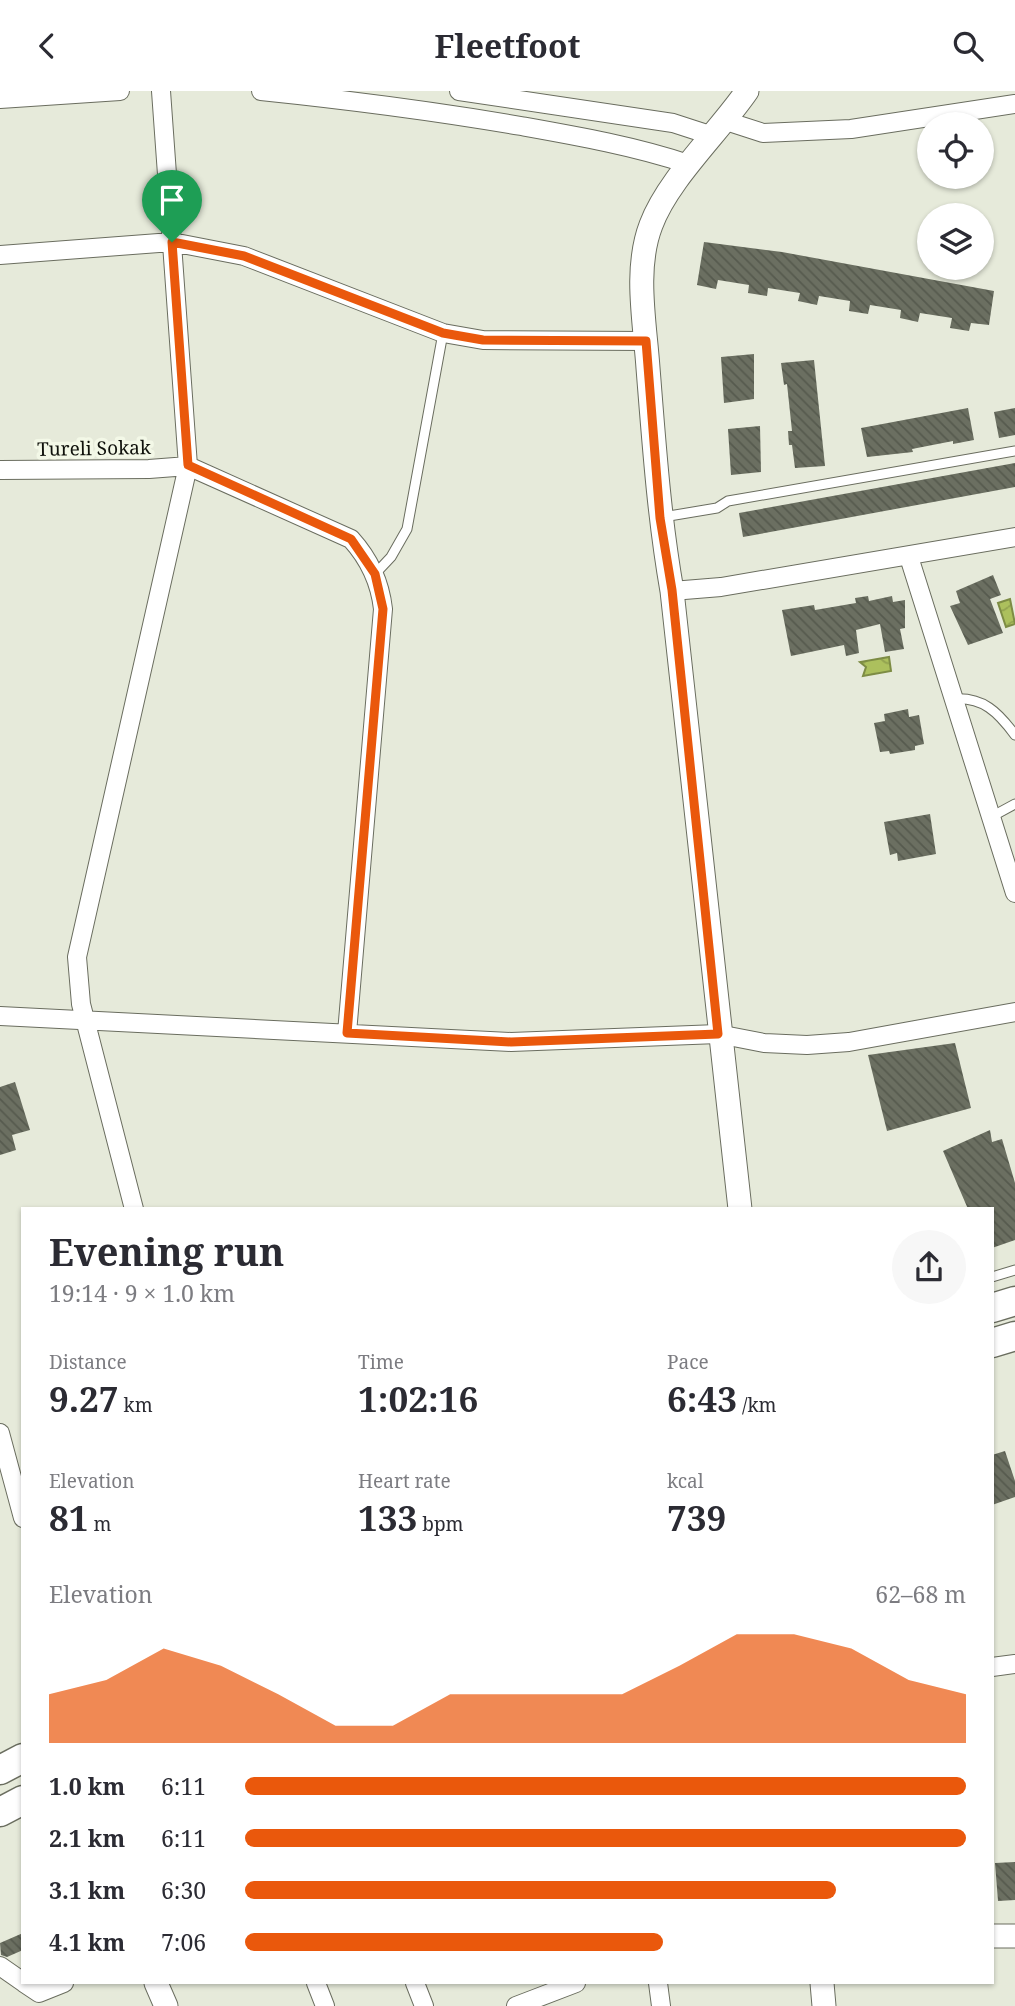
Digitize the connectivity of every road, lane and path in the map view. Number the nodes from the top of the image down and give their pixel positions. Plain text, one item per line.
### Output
1 (120, 91) edge
2 (161, 91) edge
3 (261, 91) edge
4 (459, 91) edge
5 (747, 91) edge
6 (0, 99) edge
7 (1015, 104) edge
8 (719, 129) junction
9 (688, 164) junction
10 (172, 242) junction
11 (0, 255) edge
12 (443, 333) junction
13 (646, 341) junction
14 (1015, 451) edge
15 (188, 465) junction
16 (0, 470) edge
17 (660, 518) junction
18 (1015, 537) edge
19 (909, 557) junction
20 (375, 574) junction
21 (672, 590) junction
22 (954, 699) junction
23 (1015, 735) edge
24 (1015, 804) edge
25 (991, 817) junction
26 (1015, 893) edge
27 (1015, 1012) edge
28 (0, 1016) edge
29 (85, 1019) junction
30 (347, 1033) junction
31 (718, 1034) junction
32 (133, 1207) edge
33 (740, 1207) edge
34 (1015, 1270) edge
35 (994, 1276) edge
36 (1015, 1301) edge
37 (994, 1307) edge
38 (1015, 1336) edge
39 (994, 1342) edge
40 (0, 1433) edge
41 (21, 1511) edge
42 (1015, 1664) edge
43 (994, 1667) edge
44 (21, 1759) edge
45 (0, 1770) edge
46 (21, 1801) edge
47 (0, 1812) edge
48 (1015, 1935) edge
49 (994, 1936) edge
50 (0, 1966) edge
51 (21, 1982) edge
52 (60, 1984) edge
53 (156, 1984) edge
54 (316, 1984) edge
55 (415, 1984) edge
56 (573, 1984) edge
57 (658, 1984) edge
58 (821, 1984) edge
59 (33, 1991) edge
60 (166, 2006) edge
61 (325, 2006) edge
62 (424, 2006) edge
63 (516, 2006) edge
64 (661, 2006) edge
65 (824, 2006) edge

1 - 6 street
2 - 10 street
3 - 9 street
4 - 8 street
5 - 8 street
7 - 8 street
8 - 9 street
9 - 13 street
10 - 11 street
10 - 12 street
10 - 15 street
12 - 13 street
12 - 20 lane
13 - 17 street
14 - 17 lane
15 - 16 street, Tureli Sokak
15 - 20 street
15 - 29 street
17 - 21 street
18 - 19 street
19 - 21 street
19 - 22 street
20 - 30 street
21 - 31 street
22 - 23 lane
22 - 25 street
24 - 25 lane
25 - 26 street
27 - 31 street
28 - 29 street
29 - 30 street
29 - 32 street
30 - 31 street
31 - 33 street
34 - 35 lane
36 - 37 main road
38 - 39 main road
40 - 41 street
42 - 43 street
44 - 45 main road
46 - 47 main road
48 - 49 street
50 - 51 street
52 - 59 street
53 - 60 street
54 - 61 street
55 - 62 street
56 - 63 street
57 - 64 street
58 - 65 street

